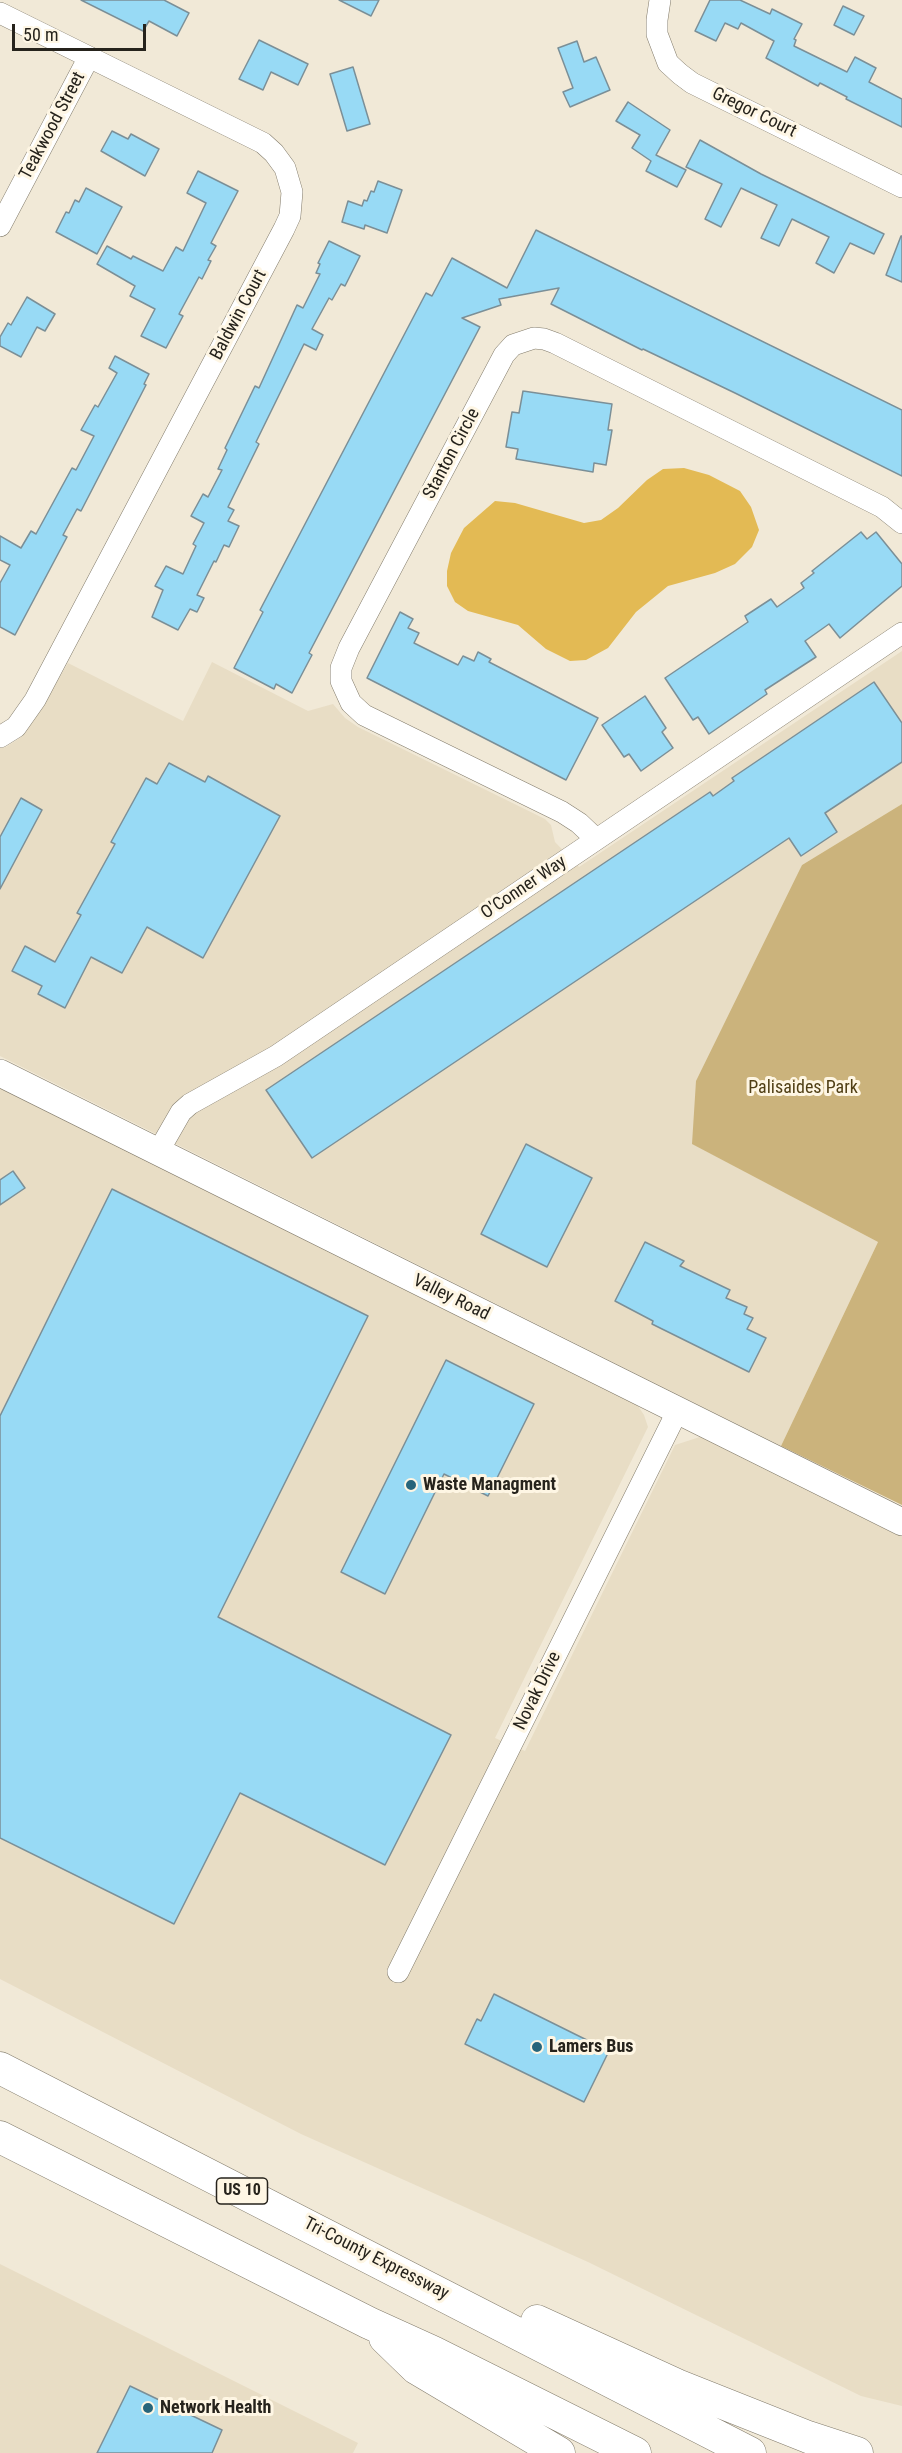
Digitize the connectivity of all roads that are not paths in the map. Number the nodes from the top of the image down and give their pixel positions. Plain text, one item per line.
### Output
1 (660, 0) edge
2 (0, 13) edge
3 (89, 57) junction
4 (902, 187) edge
5 (0, 226) edge
6 (902, 523) edge
7 (902, 633) edge
8 (0, 737) edge
9 (596, 840) junction
10 (0, 1073) edge
11 (158, 1152) junction
12 (678, 1410) junction
13 (902, 1522) edge
14 (398, 1972) dead end
15 (0, 2068) edge
16 (0, 2137) edge
17 (484, 2315) junction
18 (369, 2323) junction
19 (559, 2453) edge
20 (635, 2453) edge
21 (750, 2453) edge
22 (857, 2453) edge

1 - 4 street, Gregor Court
2 - 3 street, Baldwin Court
3 - 5 street, Teakwood Street
3 - 8 street, Baldwin Court
6 - 9 street, Stanton Circle
7 - 9 street, O'Conner Way
9 - 11 street, O'Conner Way
10 - 11 main road, Valley Road
11 - 12 main road, Valley Road
12 - 13 main road, Valley Road
12 - 14 street, Novak Drive
15 - 17 highway, Tri-County Expressway / US 10
16 - 18 highway
17 - 21 highway, Tri-County Expressway / US 10
17 - 22 highway
18 - 19 highway
18 - 20 highway

